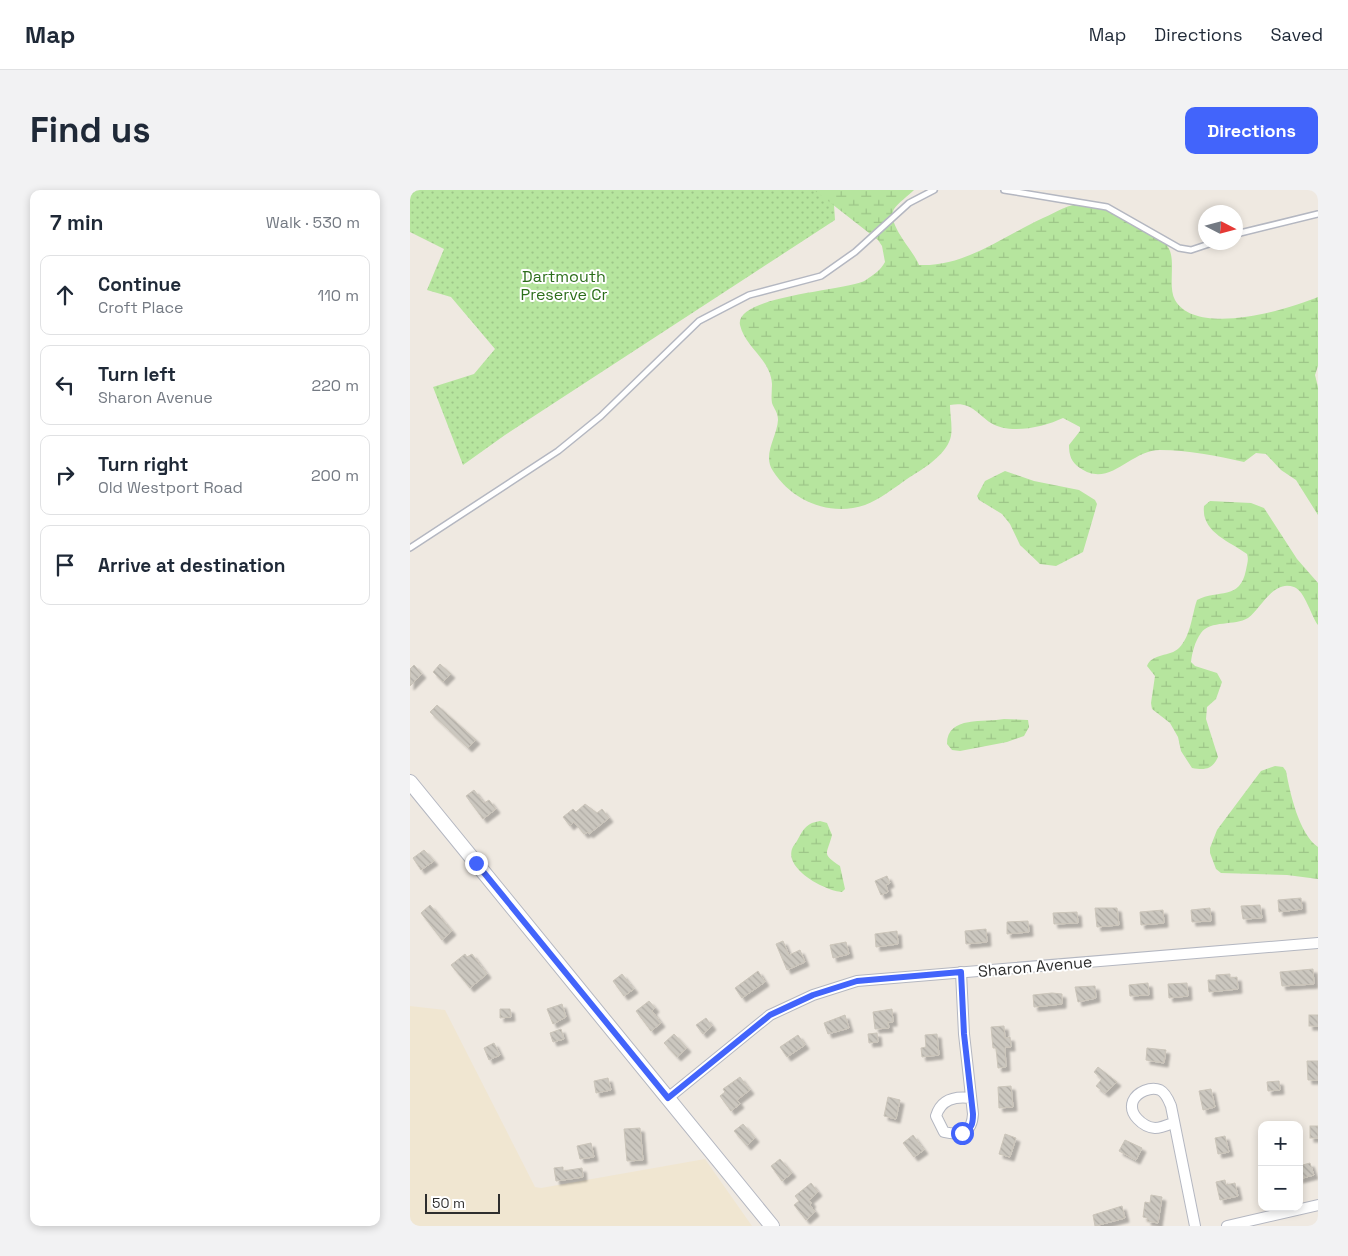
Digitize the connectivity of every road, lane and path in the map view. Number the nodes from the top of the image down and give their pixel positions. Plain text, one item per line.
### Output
1 (934, 190) edge
2 (1004, 190) edge
3 (1318, 214) edge
4 (1243, 232) edge
5 (1198, 248) edge
6 (410, 548) edge
7 (410, 782) edge
8 (1318, 943) edge
9 (961, 972) junction
10 (668, 1098) junction
11 (970, 1098) dead end
12 (1174, 1123) junction
13 (1318, 1205) edge
14 (772, 1226) edge
15 (1195, 1226) edge
16 (1227, 1226) edge

1 - 6 lane
2 - 5 lane
3 - 4 lane
7 - 10 main road
8 - 9 street, Sharon Avenue
9 - 10 street, Sharon Avenue
9 - 11 street
10 - 14 main road
12 - 12 street
12 - 15 street
13 - 16 street

